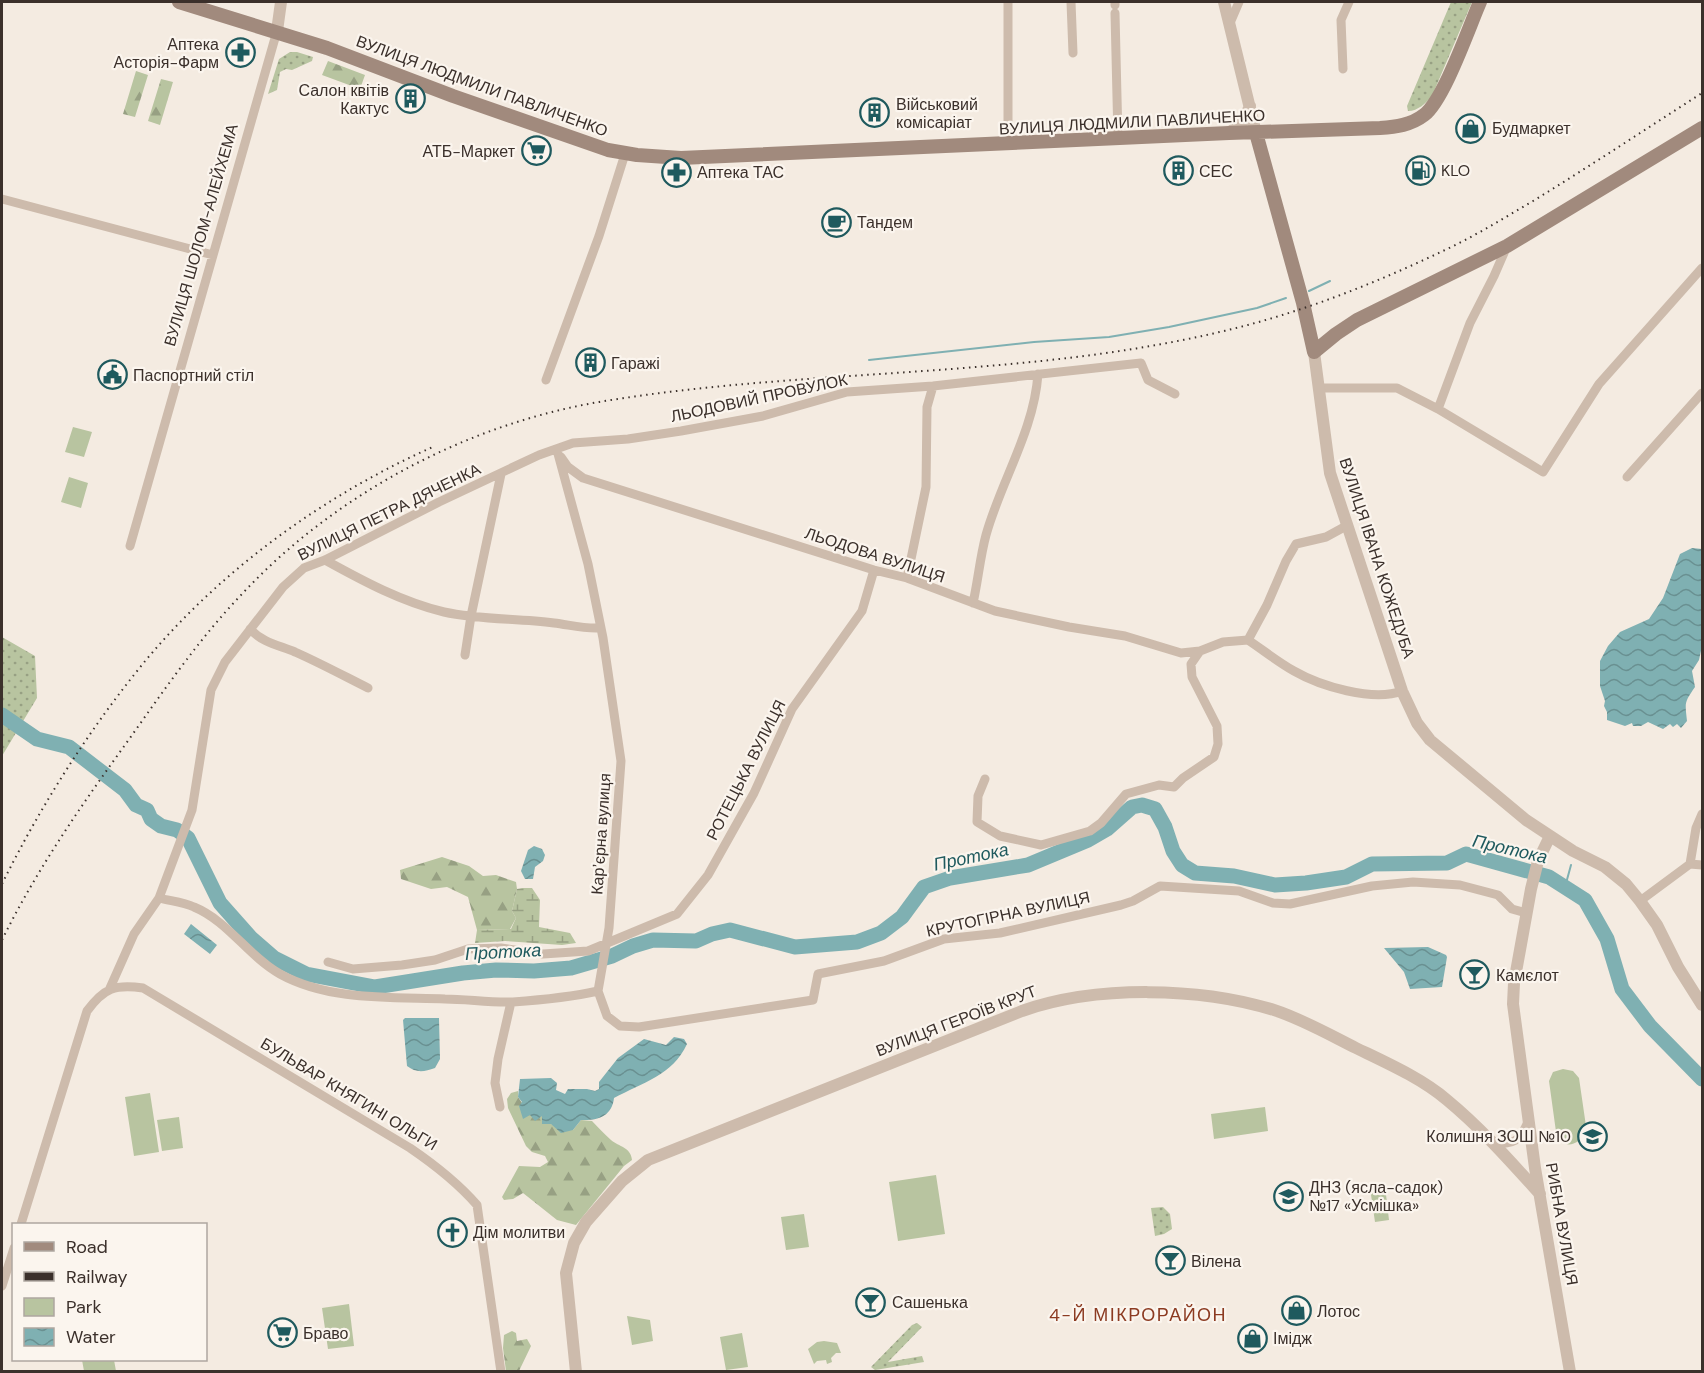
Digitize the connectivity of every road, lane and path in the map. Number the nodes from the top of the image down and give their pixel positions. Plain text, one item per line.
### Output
1 (179, 2) edge
2 (1008, 2) edge
3 (1071, 2) edge
4 (1224, 2) edge
5 (1239, 2) edge
6 (1349, 2) edge
7 (1480, 2) edge
8 (280, 6) edge
9 (1115, 7) edge
10 (1230, 23) junction
11 (260, 26) junction
12 (277, 31) junction
13 (292, 36) junction
14 (272, 50) junction
15 (1073, 53) dead end
16 (1343, 69) dead end
17 (1251, 111) junction
18 (1702, 128) edge
19 (1281, 132) junction
20 (1234, 133) junction
21 (1256, 133) junction
22 (1118, 139) junction
23 (1008, 144) junction
24 (625, 154) junction
25 (1262, 154) junction
26 (2, 199) edge
27 (1507, 246) junction
28 (213, 255) junction
29 (1702, 268) edge
30 (1314, 352) junction
31 (1038, 374) junction
32 (546, 380) dead end
33 (933, 386) junction
34 (1318, 388) junction
35 (1702, 393) edge
36 (1175, 394) dead end
37 (1438, 409) junction
38 (557, 450) junction
39 (501, 474) junction
40 (1626, 477) dead end
41 (1348, 525) junction
42 (129, 546) dead end
43 (326, 560) junction
44 (874, 570) junction
45 (907, 578) junction
46 (973, 603) junction
47 (471, 616) junction
48 (600, 628) junction
49 (250, 629) junction
50 (1248, 640) junction
51 (1200, 651) junction
52 (465, 656) dead end
53 (368, 688) dead end
54 (1402, 691) junction
55 (985, 779) dead end
56 (1702, 814) edge
57 (1550, 836) junction
58 (1690, 864) junction
59 (1702, 865) edge
60 (159, 898) junction
61 (1640, 901) junction
62 (1526, 913) junction
63 (606, 943) junction
64 (328, 962) dead end
65 (110, 988) junction
66 (598, 991) junction
67 (511, 1002) junction
68 (1702, 1005) edge
69 (500, 1107) dead end
70 (1528, 1122) junction
71 (1493, 1144) junction
72 (1540, 1194) junction
73 (21, 1223) edge
74 (12, 1254) edge
75 (2, 1286) edge
76 (501, 1371) edge
77 (576, 1371) edge
78 (1570, 1371) edge

1 - 11 main road, ВУЛИЦЯ ЛЮДМИЛИ ПАВЛИЧЕНКО
2 - 23 street
3 - 15 street
4 - 10 street, ВУЛИЦЯ ІВАНА КОЖЕДУБА
5 - 10 street
6 - 16 street
7 - 19 main road, ВУЛИЦЯ ЛЮДМИЛИ ПАВЛИЧЕНКО
8 - 11 street
8 - 12 street, ВУЛИЦЯ ШОЛОМ-АЛЕЙХЕМА
8 - 13 street
9 - 22 street
10 - 17 street, ВУЛИЦЯ ІВАНА КОЖЕДУБА
11 - 12 main road, ВУЛИЦЯ ЛЮДМИЛИ ПАВЛИЧЕНКО
11 - 14 street
12 - 13 main road, ВУЛИЦЯ ЛЮДМИЛИ ПАВЛИЧЕНКО
12 - 14 street, ВУЛИЦЯ ШОЛОМ-АЛЕЙХЕМА
13 - 14 street
13 - 24 main road, ВУЛИЦЯ ЛЮДМИЛИ ПАВЛИЧЕНКО
14 - 28 street, ВУЛИЦЯ ШОЛОМ-АЛЕЙХЕМА
17 - 19 street
17 - 20 street
17 - 21 street, ВУЛИЦЯ ІВАНА КОЖЕДУБА
18 - 27 main road
19 - 21 main road, ВУЛИЦЯ ЛЮДМИЛИ ПАВЛИЧЕНКО
19 - 25 main road
20 - 21 main road, ВУЛИЦЯ ЛЮДМИЛИ ПАВЛИЧЕНКО
20 - 22 main road, ВУЛИЦЯ ЛЮДМИЛИ ПАВЛИЧЕНКО
20 - 25 main road
21 - 25 main road, ВУЛИЦЯ ІВАНА КОЖЕДУБА
22 - 23 main road, ВУЛИЦЯ ЛЮДМИЛИ ПАВЛИЧЕНКО
23 - 24 main road, ВУЛИЦЯ ЛЮДМИЛИ ПАВЛИЧЕНКО
24 - 32 street
25 - 30 main road, ВУЛИЦЯ ІВАНА КОЖЕДУБА
26 - 28 street
27 - 30 main road
27 - 37 street
28 - 42 street, ВУЛИЦЯ ШОЛОМ-АЛЕЙХЕМА
29 - 37 street
30 - 34 street, ВУЛИЦЯ ІВАНА КОЖЕДУБА
31 - 33 street, ЛЬОДОВИЙ ПРОВУЛОК
31 - 36 street, ЛЬОДОВИЙ ПРОВУЛОК
31 - 46 street
33 - 38 street, ЛЬОДОВИЙ ПРОВУЛОК
33 - 45 street
34 - 37 street
34 - 41 street, ВУЛИЦЯ ІВАНА КОЖЕДУБА
35 - 40 street
38 - 39 street, ВУЛИЦЯ ПЕТРА ДЯЧЕНКА
38 - 44 street, ЛЬОДОВА ВУЛИЦЯ
38 - 48 street, Карʼєрна вулиця
39 - 43 street, ВУЛИЦЯ ПЕТРА ДЯЧЕНКА
39 - 47 street
41 - 50 street
41 - 54 street, ВУЛИЦЯ ІВАНА КОЖЕДУБА
43 - 47 street
43 - 49 street, ВУЛИЦЯ ПЕТРА ДЯЧЕНКА
44 - 45 street, ЛЬОДОВА ВУЛИЦЯ
44 - 63 street, РОТЕЦЬКА ВУЛИЦЯ
45 - 46 street, ЛЬОДОВА ВУЛИЦЯ
46 - 51 street, ЛЬОДОВА ВУЛИЦЯ
47 - 48 street
47 - 52 street
48 - 63 street, Карʼєрна вулиця
49 - 53 street
49 - 60 street, ВУЛИЦЯ ПЕТРА ДЯЧЕНКА
50 - 51 street, ЛЬОДОВА ВУЛИЦЯ
50 - 54 street
51 - 55 street
54 - 57 street, ВУЛИЦЯ ІВАНА КОЖЕДУБА
56 - 58 street
57 - 61 street, ВУЛИЦЯ ІВАНА КОЖЕДУБА
57 - 62 street, РИБНА ВУЛИЦЯ
58 - 59 street
58 - 61 street
60 - 65 street, ВУЛИЦЯ ПЕТРА ДЯЧЕНКА
60 - 67 street
61 - 68 street, ВУЛИЦЯ ІВАНА КОЖЕДУБА
62 - 66 street, КРУТОГІРНА ВУЛИЦЯ
62 - 70 street, РИБНА ВУЛИЦЯ
63 - 64 street
63 - 66 street, Карʼєрна вулиця
65 - 73 street
65 - 76 street, БУЛЬВАР КНЯГИНІ ОЛЬГИ
66 - 67 street
67 - 69 street
70 - 71 street
70 - 72 street, РИБНА ВУЛИЦЯ
71 - 72 street, ВУЛИЦЯ ГЕРОЇВ КРУТ
71 - 77 street, ВУЛИЦЯ ГЕРОЇВ КРУТ
72 - 78 street, РИБНА ВУЛИЦЯ
74 - 75 street

